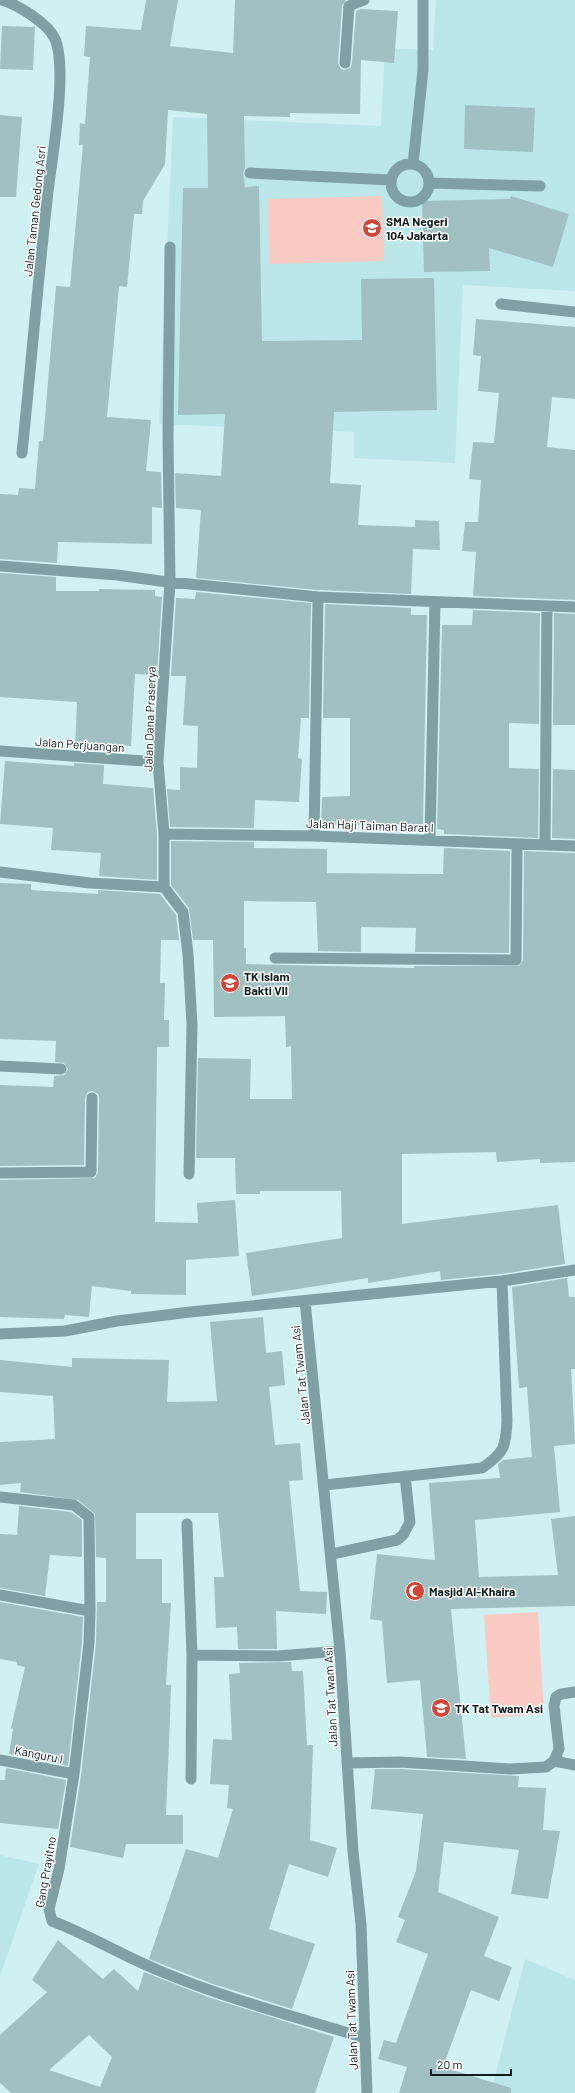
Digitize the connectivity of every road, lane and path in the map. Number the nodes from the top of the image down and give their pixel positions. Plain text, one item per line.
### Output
1 (2, 0) edge
2 (364, 0) edge
3 (423, 0) edge
4 (345, 63) dead end
5 (413, 164) junction
6 (250, 173) dead end
7 (390, 180) junction
8 (429, 183) junction
9 (540, 186) dead end
10 (170, 247) dead end
11 (501, 304) dead end
12 (575, 312) edge
13 (22, 453) dead end
14 (0, 566) edge
15 (170, 582) junction
16 (318, 597) junction
17 (435, 602) junction
18 (547, 606) junction
19 (575, 607) edge
20 (0, 751) edge
21 (158, 762) junction
22 (164, 834) junction
23 (314, 836) junction
24 (430, 840) junction
25 (545, 844) junction
26 (517, 845) junction
27 (575, 846) edge
28 (0, 872) edge
29 (164, 886) junction
30 (275, 958) dead end
31 (0, 1066) edge
32 (61, 1069) dead end
33 (92, 1098) dead end
34 (0, 1172) edge
35 (189, 1174) dead end
36 (575, 1270) edge
37 (502, 1281) junction
38 (305, 1301) junction
39 (0, 1334) edge
40 (405, 1476) junction
41 (325, 1485) junction
42 (0, 1497) edge
43 (186, 1524) dead end
44 (332, 1554) junction
45 (0, 1595) edge
46 (90, 1612) junction
47 (340, 1651) junction
48 (192, 1655) junction
49 (575, 1692) edge
50 (0, 1760) edge
51 (554, 1761) junction
52 (347, 1763) junction
53 (575, 1765) edge
54 (74, 1774) junction
55 (191, 1779) dead end
56 (365, 2038) junction
57 (367, 2093) edge

1 - 13 street, Jalan Taman Gedong Asri
2 - 4 street
3 - 5 street
5 - 7 street
5 - 8 street
6 - 7 street
7 - 8 street
8 - 9 street
10 - 15 street, Jalan Dana Praserya
11 - 12 street
14 - 15 street
15 - 16 street
15 - 21 street, Jalan Dana Praserya
16 - 17 street
16 - 23 street
17 - 18 street
17 - 24 street
18 - 19 street
18 - 25 street
20 - 21 street, Jalan Perjuangan
21 - 22 street, Jalan Dana Praserya
22 - 23 street, Jalan Haji Taiman Barat I
22 - 29 street, Jalan Dana Praserya
23 - 24 street, Jalan Haji Taiman Barat I
24 - 26 street, Jalan Haji Taiman Barat I
25 - 26 street, Jalan Haji Taiman Barat I
25 - 27 street, Jalan Haji Taiman Barat I
26 - 30 street
28 - 29 street
29 - 35 street
31 - 32 street
33 - 34 street
36 - 37 street
37 - 38 street
37 - 40 street
38 - 39 street
38 - 41 street, Jalan Tat Twam Asi
40 - 41 street
40 - 44 street
41 - 44 street, Jalan Tat Twam Asi
42 - 46 street, Gang Prayitno
43 - 48 street
44 - 47 street, Jalan Tat Twam Asi
45 - 46 street
46 - 54 street, Gang Prayitno
47 - 48 street
47 - 52 street, Jalan Tat Twam Asi
48 - 55 street
49 - 51 street
50 - 54 street, Kanguru I
51 - 52 street
51 - 53 street
52 - 56 street, Jalan Tat Twam Asi
54 - 56 street, Gang Prayitno
56 - 57 street, Jalan Tat Twam Asi

